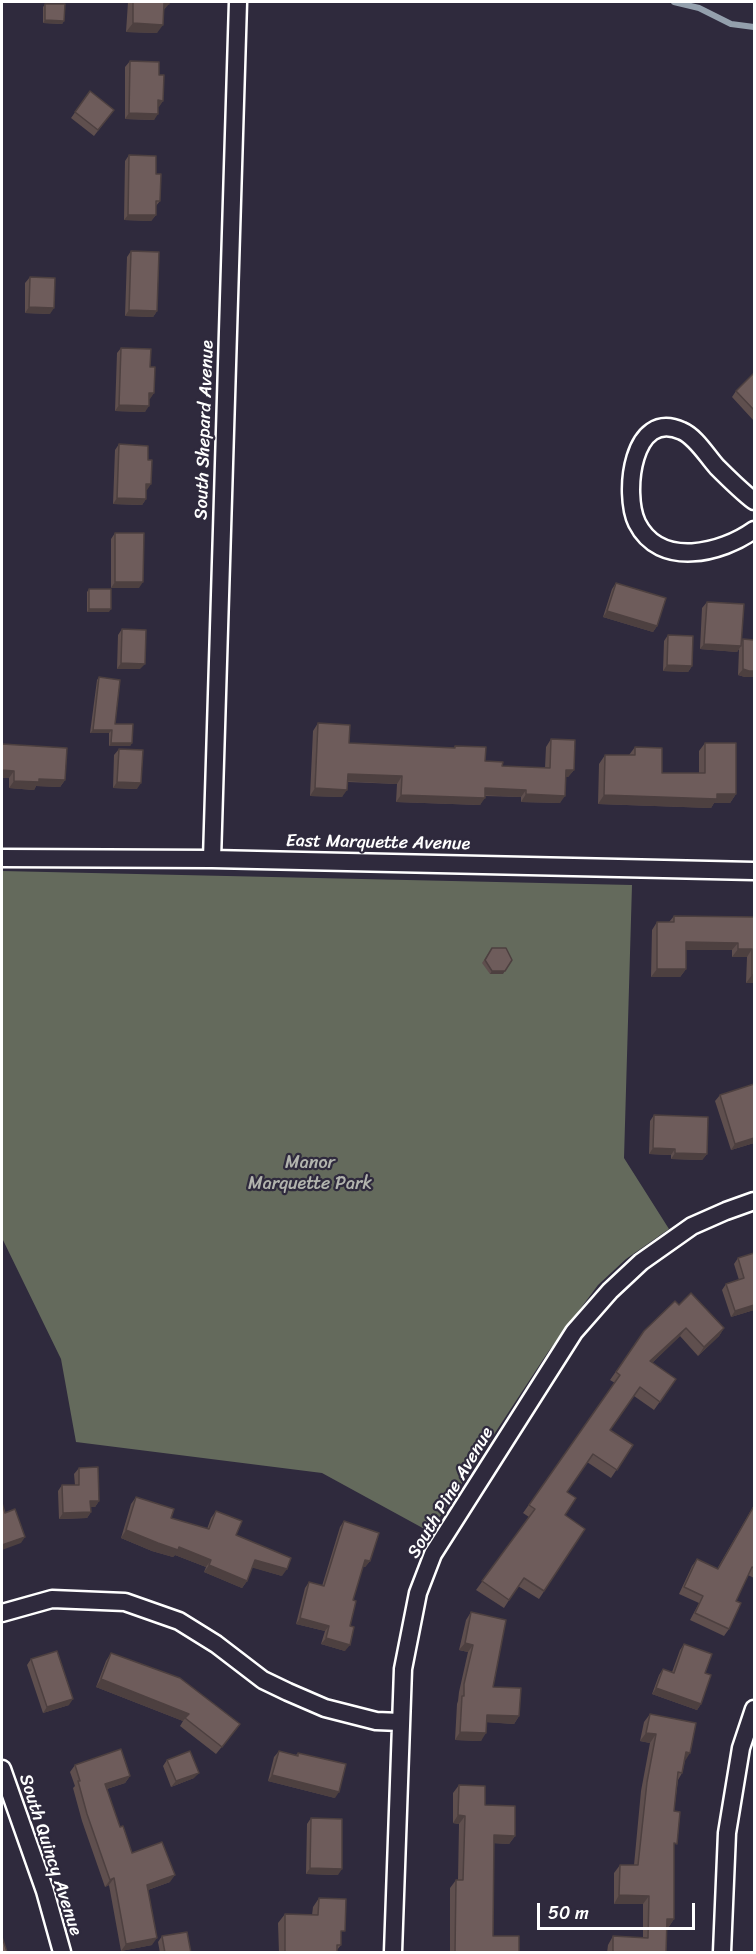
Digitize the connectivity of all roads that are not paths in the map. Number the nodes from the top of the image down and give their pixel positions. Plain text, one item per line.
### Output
1 (238, 2) edge
2 (754, 501) edge
3 (754, 530) edge
4 (2, 858) edge
5 (212, 859) junction
6 (754, 871) edge
7 (754, 1201) edge
8 (2, 1613) edge
9 (754, 1709) edge
10 (400, 1722) junction
11 (2, 1769) edge
12 (62, 1953) edge
13 (393, 1953) edge
14 (722, 1953) edge

1 - 5 street, South Shepard Avenue
2 - 3 street
4 - 5 street, East Marquette Avenue
5 - 6 street, East Marquette Avenue
7 - 10 street, South Pine Avenue
8 - 10 street
9 - 14 street
10 - 13 street, South Pine Avenue
11 - 12 street, South Quincy Avenue

